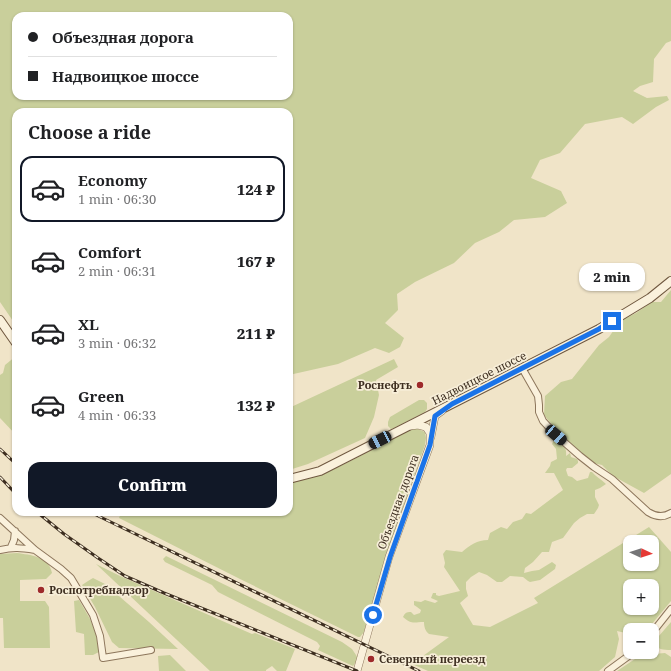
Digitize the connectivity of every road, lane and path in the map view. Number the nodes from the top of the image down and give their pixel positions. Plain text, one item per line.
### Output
1 (671, 281) edge
2 (0, 320) edge
3 (12, 337) edge
4 (522, 368) junction
5 (452, 404) junction
6 (408, 426) junction
7 (430, 445) junction
8 (293, 478) edge
9 (671, 513) edge
10 (0, 518) edge
11 (14, 531) junction
12 (10, 548) junction
13 (0, 550) edge
14 (35, 550) junction
15 (671, 609) edge
16 (659, 625) edge
17 (150, 650) dead end
18 (624, 659) edge
19 (357, 671) edge
20 (608, 671) edge

1 - 4 main road, Надвоицкое шоссе
2 - 3 main road
4 - 5 main road, Надвоицкое шоссе
4 - 9 street
5 - 6 main road, Надвоицкое шоссе
5 - 7 street
6 - 7 street, Объездная дорога
6 - 8 main road, Надвоицкое шоссе
7 - 19 street, Объездная дорога
10 - 11 street
11 - 12 street
11 - 14 street
12 - 13 street
12 - 14 street
14 - 17 street
15 - 16 street
18 - 20 street

